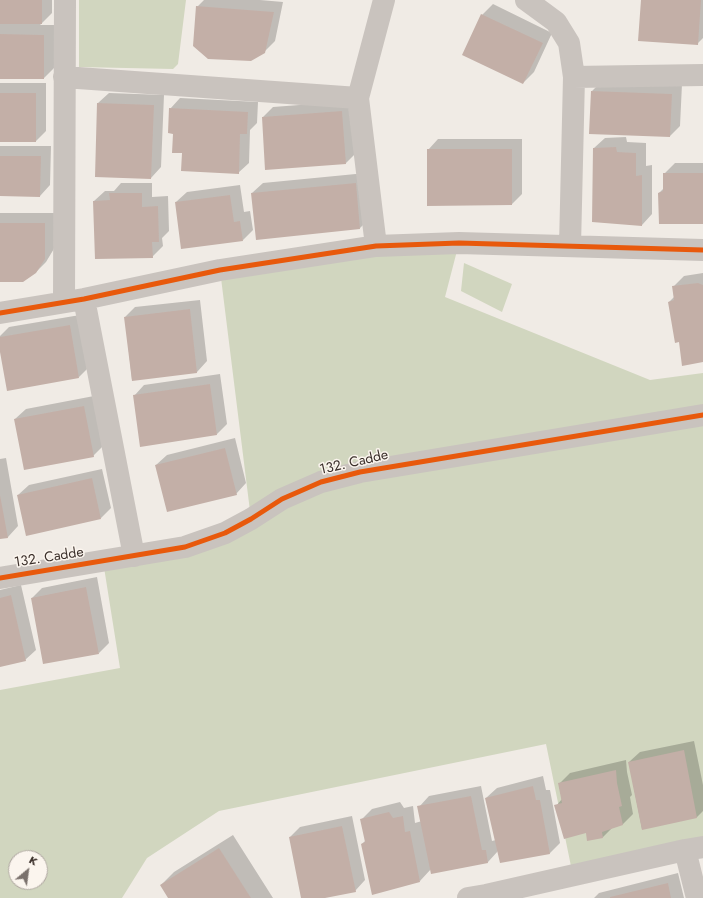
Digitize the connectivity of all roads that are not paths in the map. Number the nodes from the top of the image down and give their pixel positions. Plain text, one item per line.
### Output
1 (65, 0) edge
2 (384, 0) edge
3 (526, 0) edge
4 (703, 75) edge
5 (64, 77) junction
6 (574, 78) junction
7 (358, 98) junction
8 (376, 246) junction
9 (570, 246) junction
10 (703, 250) edge
11 (74, 300) junction
12 (0, 313) edge
13 (703, 415) edge
14 (134, 556) junction
15 (0, 578) edge
16 (694, 848) edge
17 (468, 898) edge
18 (697, 898) edge

1 - 5 street
2 - 7 street
3 - 6 street
4 - 6 street
5 - 7 street
5 - 11 street
6 - 9 street
7 - 8 street
8 - 9 street
8 - 11 street
9 - 10 street
11 - 12 street
11 - 14 street
13 - 14 street, 132. Cadde
14 - 15 street, 132. Cadde
16 - 17 street
16 - 18 street

